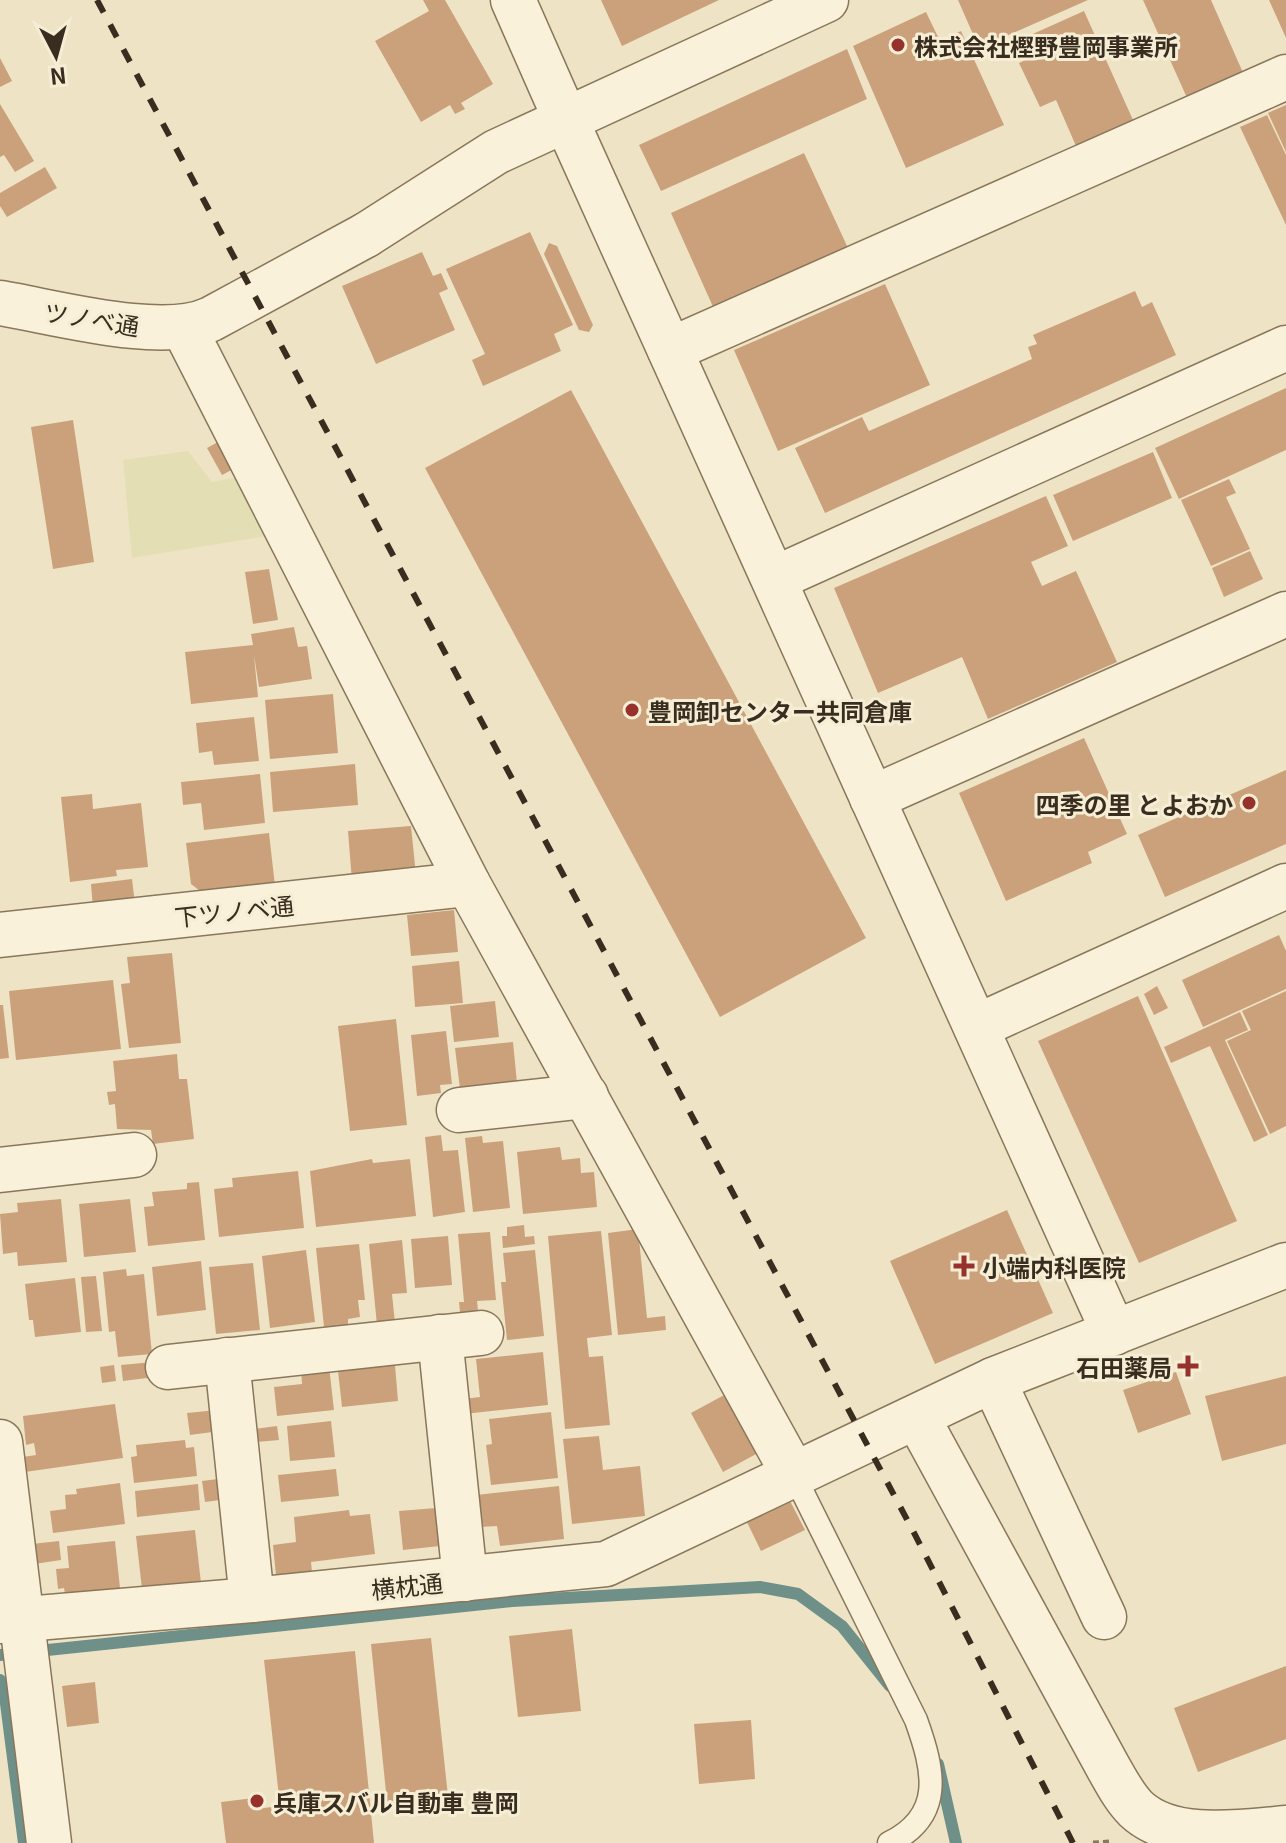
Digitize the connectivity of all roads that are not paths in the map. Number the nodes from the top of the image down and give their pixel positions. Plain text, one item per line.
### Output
1 (513, 0) edge
2 (826, 0) edge
3 (1286, 77) edge
4 (565, 118) junction
5 (0, 303) edge
6 (184, 328) junction
7 (1286, 348) edge
8 (670, 350) junction
9 (774, 579) junction
10 (1286, 614) edge
11 (872, 798) junction
12 (468, 884) junction
13 (1286, 886) edge
14 (0, 935) edge
15 (976, 1027) junction
16 (586, 1096) junction
17 (459, 1110) dead end
18 (134, 1155) dead end
19 (0, 1170) edge
20 (1286, 1265) edge
21 (1114, 1333) junction
22 (227, 1360) junction
23 (168, 1367) dead end
24 (993, 1380) junction
25 (917, 1417) junction
26 (0, 1442) edge
27 (794, 1475) junction
28 (465, 1579) junction
29 (252, 1600) junction
30 (1104, 1617) dead end
31 (10, 1620) edge
32 (1286, 1828) edge
33 (49, 1843) edge
34 (889, 1843) edge

1 - 4 street
2 - 4 street
3 - 8 street
4 - 6 street
4 - 8 street
5 - 6 street, ツノベ通
6 - 12 street
7 - 9 street
8 - 9 street
9 - 11 street
10 - 11 street
11 - 15 street
12 - 14 street, 下ツノベ通
12 - 16 street
13 - 15 street
15 - 21 street
16 - 17 street
16 - 27 street
18 - 19 street
20 - 21 street, 横枕通
21 - 24 street, 横枕通
22 - 23 street
22 - 28 street
22 - 29 street
24 - 25 street, 横枕通
24 - 30 street
25 - 27 street, 横枕通
25 - 32 street
26 - 31 street
27 - 28 street, 横枕通
27 - 34 lane
28 - 29 street, 横枕通
29 - 31 street, 横枕通
31 - 33 street

